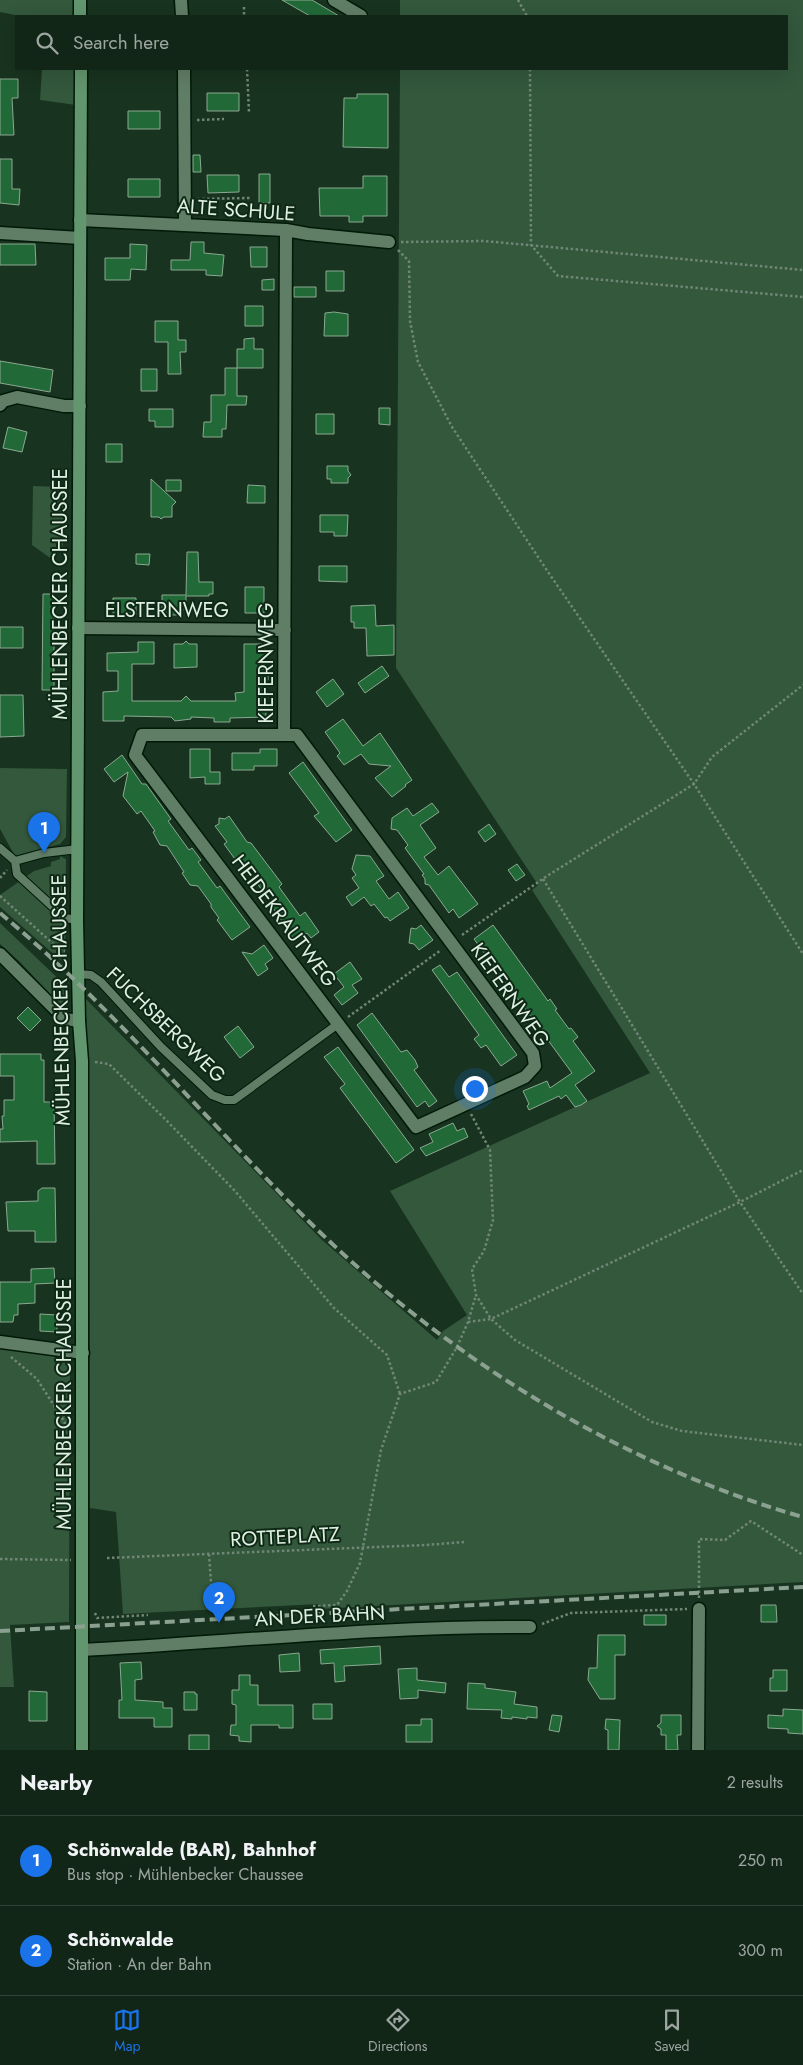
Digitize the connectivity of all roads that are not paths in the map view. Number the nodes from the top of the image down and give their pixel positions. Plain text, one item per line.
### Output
1 (80, 0) edge
2 (181, 0) edge
3 (334, 0) edge
4 (80, 15) edge
5 (182, 15) edge
6 (359, 15) edge
7 (81, 70) edge
8 (184, 70) edge
9 (80, 220) junction
10 (185, 225) junction
11 (286, 230) junction
12 (0, 233) edge
13 (80, 238) junction
14 (389, 242) road end
15 (0, 406) edge
16 (80, 406) junction
17 (78, 628) junction
18 (285, 630) junction
19 (284, 735) junction
20 (0, 848) edge
21 (78, 848) junction
22 (15, 862) junction
23 (77, 920) junction
24 (0, 954) edge
25 (78, 974) junction
26 (79, 1021) junction
27 (338, 1024) junction
28 (464, 1105) joint
29 (0, 1342) edge
30 (83, 1352) junction
31 (699, 1609) road end
32 (530, 1627) road end
33 (82, 1650) junction
34 (82, 1750) edge
35 (698, 1750) edge

1 - 4 main road
2 - 5 street
3 - 6 street
7 - 9 main road, MÜHLENBECKER CHAUSSEE
8 - 10 street
9 - 10 street, ALTE SCHULE
9 - 13 main road, MÜHLENBECKER CHAUSSEE
10 - 11 street, ALTE SCHULE
11 - 14 street, ALTE SCHULE
11 - 18 street, KIEFERNWEG
12 - 13 street
13 - 16 main road, MÜHLENBECKER CHAUSSEE
15 - 16 street
16 - 17 main road, MÜHLENBECKER CHAUSSEE
17 - 18 street, ELSTERNWEG
17 - 21 main road, MÜHLENBECKER CHAUSSEE
18 - 19 street, KIEFERNWEG
19 - 27 street, HEIDEKRAUTWEG
19 - 28 street, KIEFERNWEG
20 - 22 lane
21 - 22 lane
21 - 23 main road, MÜHLENBECKER CHAUSSEE
22 - 23 lane
23 - 25 main road, MÜHLENBECKER CHAUSSEE
24 - 26 street
25 - 26 main road, MÜHLENBECKER CHAUSSEE
25 - 27 lane, FUCHSBERGWEG
26 - 30 main road, MÜHLENBECKER CHAUSSEE
27 - 28 street, HEIDEKRAUTWEG
29 - 30 street
30 - 33 main road, MÜHLENBECKER CHAUSSEE
31 - 35 street
32 - 33 street, AN DER BAHN
33 - 34 main road, MÜHLENBECKER CHAUSSEE

